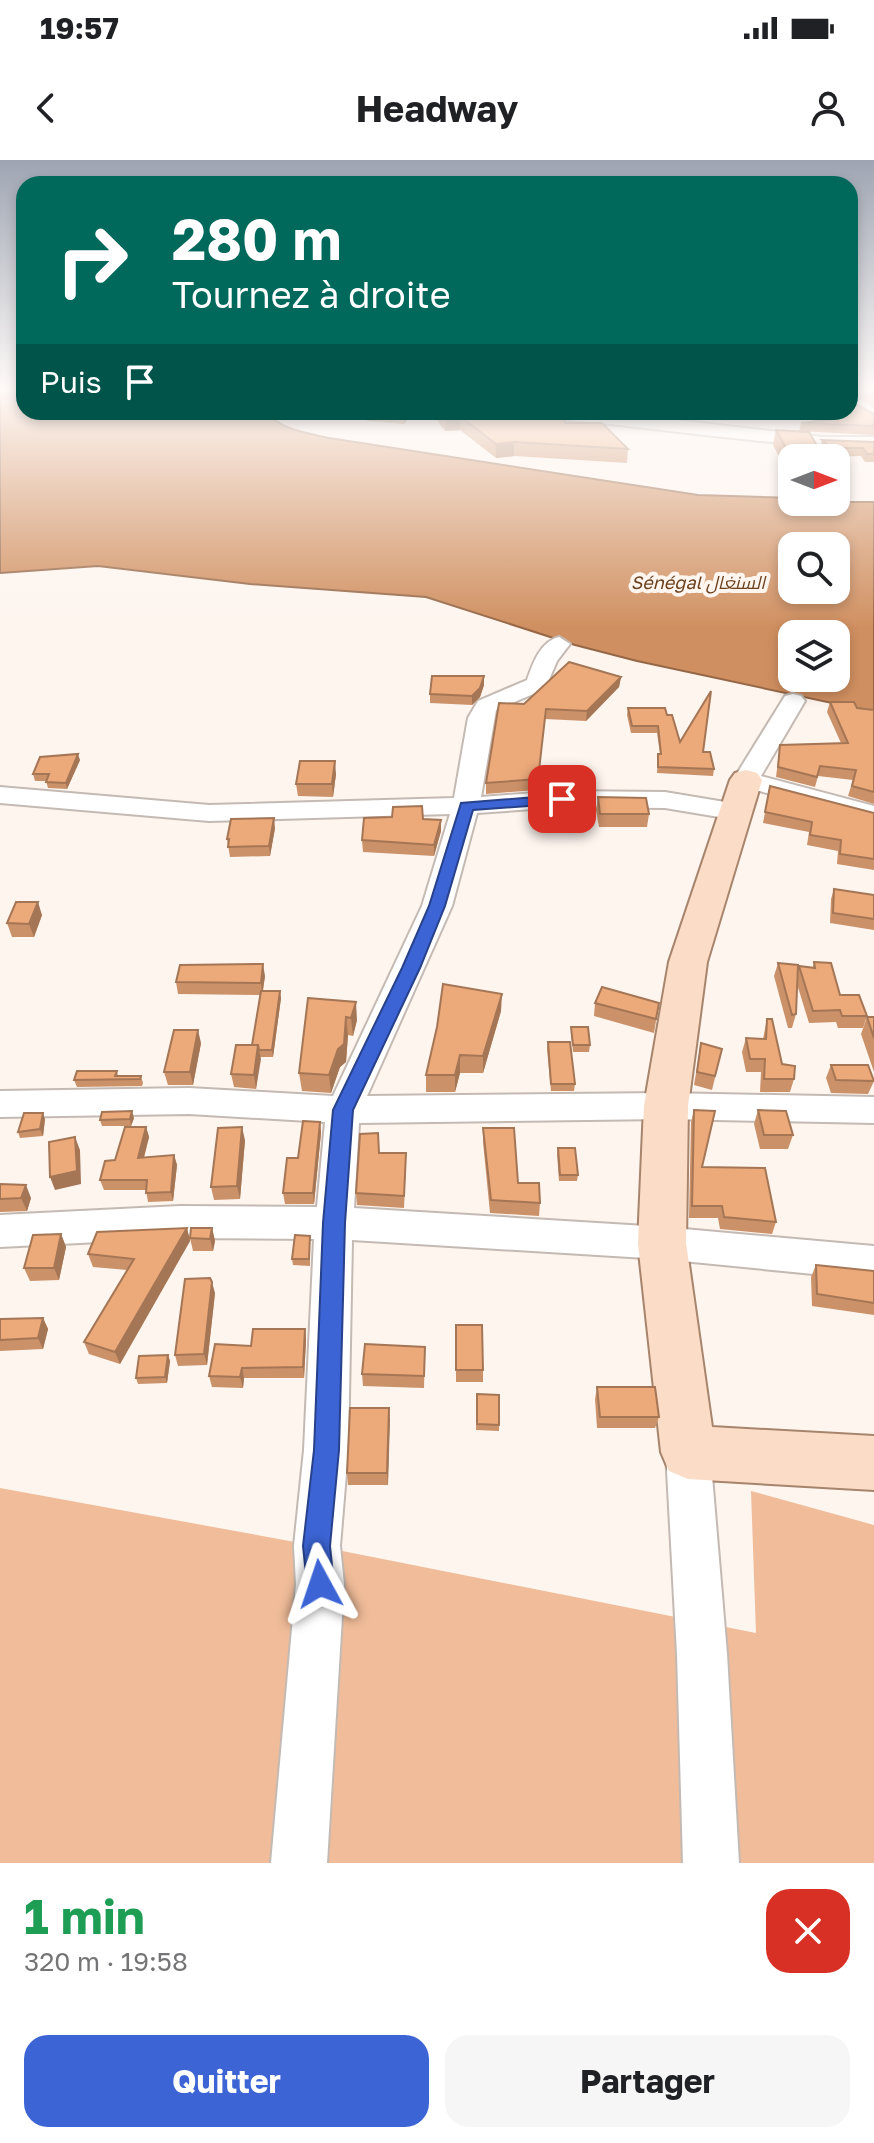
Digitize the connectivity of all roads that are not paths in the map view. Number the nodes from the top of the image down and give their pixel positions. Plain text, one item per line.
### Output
1 (559, 644) dead end
2 (793, 701) dead end
3 (0, 795) edge
4 (742, 796) junction
5 (466, 806) junction
6 (874, 814) edge
7 (0, 1104) edge
8 (666, 1106) junction
9 (343, 1110) junction
10 (874, 1110) edge
11 (334, 1223) junction
12 (0, 1231) edge
13 (662, 1243) junction
14 (874, 1263) edge
15 (688, 1452) junction
16 (874, 1463) edge
17 (299, 1863) edge
18 (711, 1863) edge

1 - 5 street
2 - 4 street
3 - 5 street
4 - 5 street
4 - 6 street
4 - 8 main road
5 - 9 street
7 - 9 street
8 - 9 street
8 - 10 street
8 - 13 main road
9 - 11 street
11 - 12 street
11 - 13 street
11 - 17 street
13 - 14 street
13 - 15 main road
15 - 16 main road
15 - 18 street

